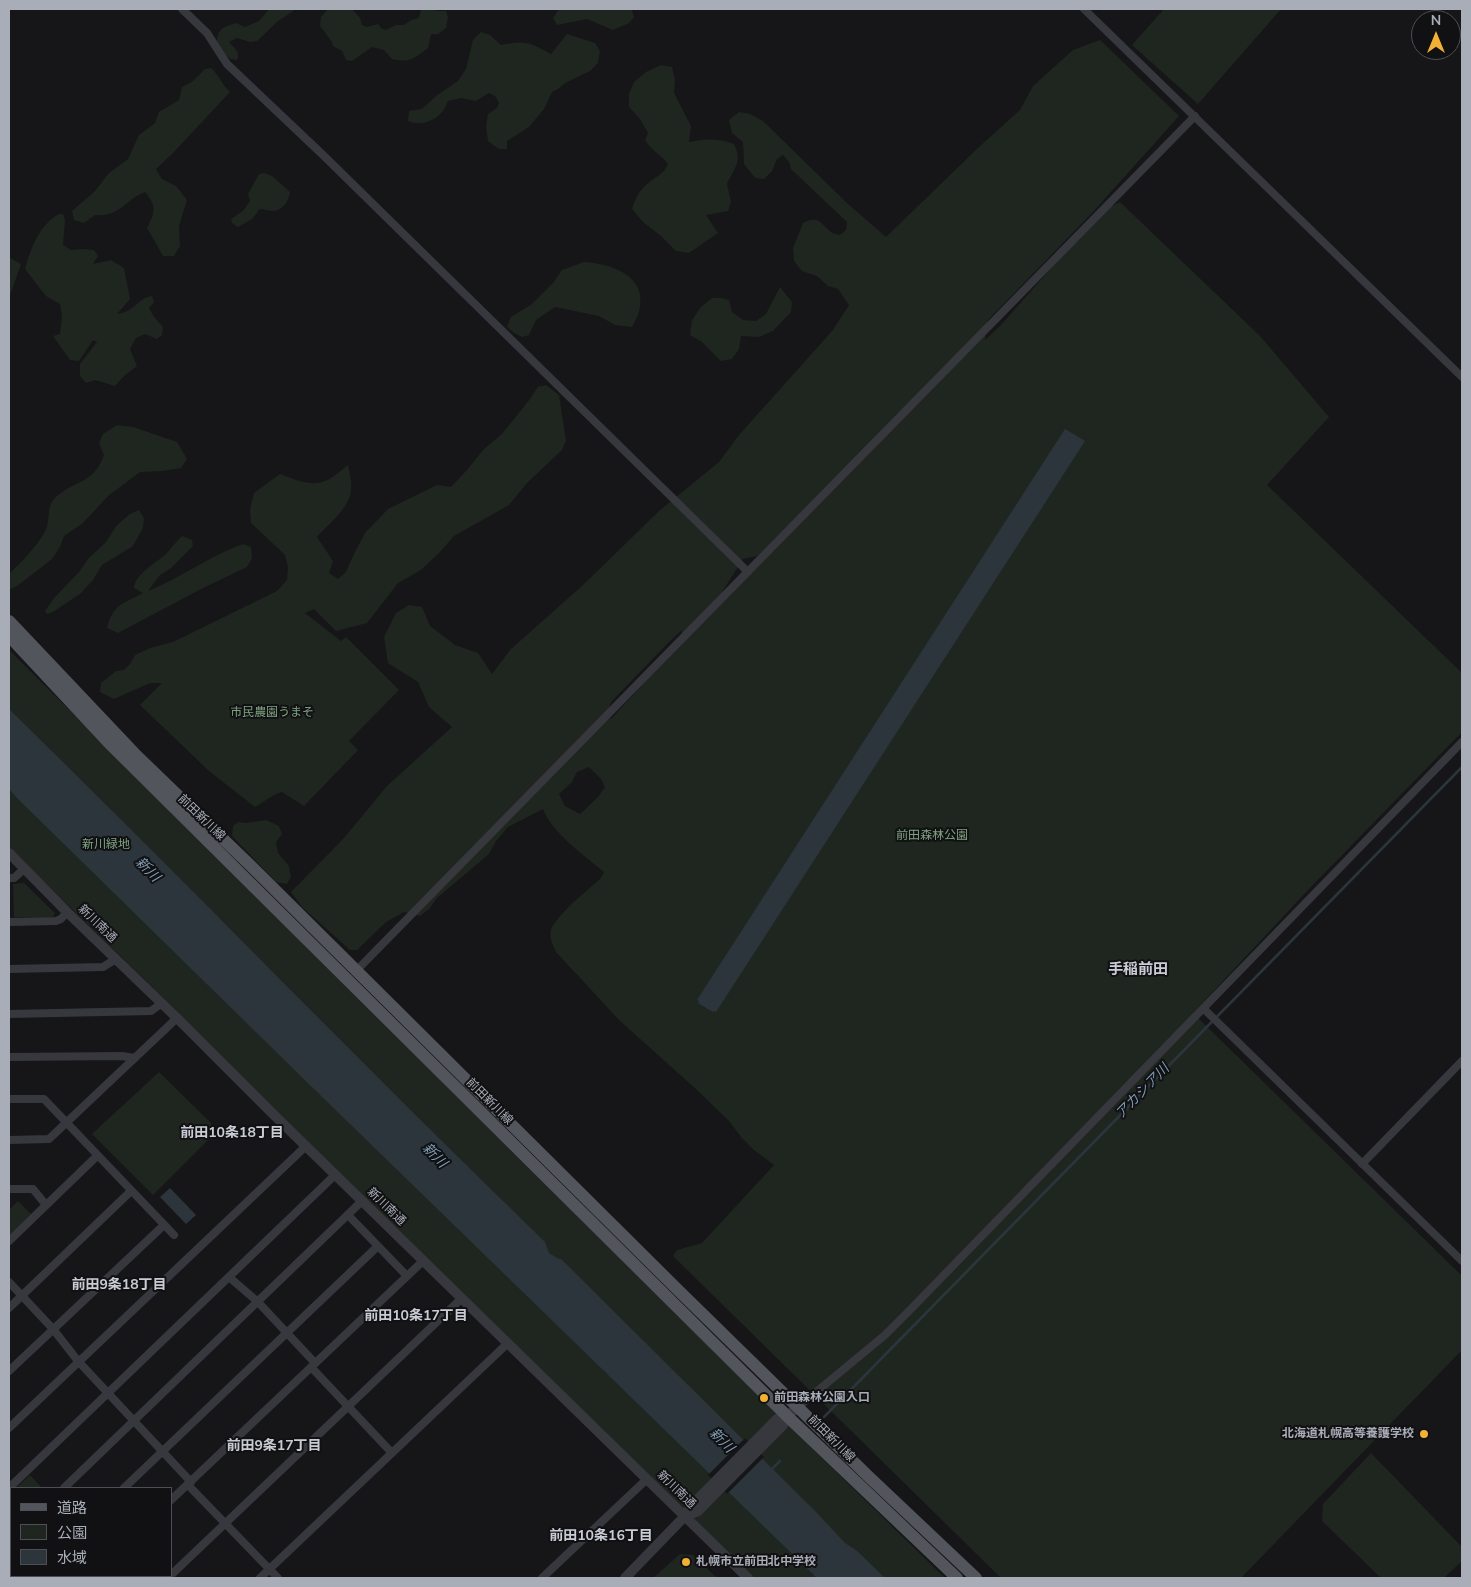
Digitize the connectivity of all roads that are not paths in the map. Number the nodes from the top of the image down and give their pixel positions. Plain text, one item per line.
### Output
1 (182, 9) edge
2 (1084, 9) edge
3 (1195, 116) junction
4 (1462, 377) edge
5 (748, 572) junction
6 (9, 621) edge
7 (9, 636) edge
8 (1462, 742) edge
9 (9, 853) edge
10 (25, 868) junction
11 (9, 878) edge
12 (67, 912) junction
13 (9, 922) edge
14 (116, 959) junction
15 (9, 969) edge
16 (352, 975) junction
17 (162, 1003) junction
18 (1206, 1010) junction
19 (9, 1014) edge
20 (177, 1018) junction
21 (9, 1057) edge
22 (135, 1058) junction
23 (1462, 1060) edge
24 (9, 1099) edge
25 (67, 1122) junction
26 (9, 1140) edge
27 (306, 1146) junction
28 (98, 1156) junction
29 (1362, 1164) junction
30 (335, 1175) junction
31 (9, 1189) edge
32 (131, 1191) junction
33 (362, 1201) junction
34 (46, 1205) junction
35 (348, 1215) junction
36 (164, 1225) junction
37 (174, 1235) dead end
38 (9, 1241) edge
39 (378, 1246) junction
40 (424, 1261) junction
41 (1462, 1261) edge
42 (407, 1276) junction
43 (229, 1277) junction
44 (9, 1282) edge
45 (22, 1296) junction
46 (462, 1298) junction
47 (258, 1302) junction
48 (9, 1308) edge
49 (53, 1329) junction
50 (287, 1333) junction
51 (508, 1343) junction
52 (78, 1361) junction
53 (313, 1365) junction
54 (9, 1371) edge
55 (108, 1392) junction
56 (349, 1406) junction
57 (798, 1406) junction
58 (135, 1420) junction
59 (782, 1420) junction
60 (9, 1428) edge
61 (163, 1451) junction
62 (392, 1453) junction
63 (648, 1479) junction
64 (189, 1483) junction
65 (10, 1487) edge
66 (65, 1487) edge
67 (125, 1487) edge
68 (172, 1499) edge
69 (685, 1516) junction
70 (225, 1524) junction
71 (9, 1532) edge
72 (10, 1538) edge
73 (269, 1570) junction
74 (172, 1574) edge
75 (260, 1578) edge
76 (278, 1578) edge
77 (542, 1578) edge
78 (625, 1578) edge
79 (748, 1578) edge
80 (957, 1578) edge
81 (976, 1578) edge

1 - 5 street
2 - 3 street
3 - 4 street
3 - 5 street
5 - 16 street
6 - 16 main road, 前田新川線
7 - 16 main road, 前田新川線
8 - 18 street
9 - 10 street, 新川南通
10 - 11 street
10 - 12 street, 新川南通
12 - 13 street
12 - 14 street, 新川南通
14 - 15 street
14 - 17 street, 新川南通
16 - 57 main road, 前田新川線
16 - 59 main road, 前田新川線
17 - 19 street
17 - 20 street, 新川南通
18 - 29 street
18 - 57 street
20 - 22 street
20 - 27 street, 新川南通
21 - 22 street
22 - 25 street
23 - 29 street
24 - 25 street
25 - 26 street
25 - 28 street
27 - 30 street, 新川南通
27 - 52 street
28 - 32 street
28 - 34 street
29 - 41 street
30 - 33 street, 新川南通
30 - 43 street
31 - 34 street
32 - 36 street
32 - 45 street
33 - 35 street
33 - 40 street, 新川南通
34 - 38 street
35 - 39 street
35 - 47 street
36 - 37 street
36 - 49 street
39 - 42 street
39 - 50 street
40 - 42 street
40 - 46 street, 新川南通
42 - 53 street
43 - 47 street
43 - 55 street
44 - 45 street
45 - 48 street
45 - 49 street
46 - 51 street, 新川南通
46 - 56 street
47 - 50 street
47 - 58 street
49 - 52 street
49 - 54 street
50 - 53 street
50 - 61 street
51 - 62 street
51 - 63 street, 新川南通
52 - 55 street
52 - 60 street
53 - 56 street
53 - 64 street
55 - 58 street
55 - 65 street
56 - 62 street
56 - 70 street
57 - 59 street
57 - 81 main road, 前田新川線
58 - 61 street
58 - 66 street
59 - 69 street
59 - 80 main road, 前田新川線
61 - 64 street
61 - 67 street
62 - 73 street
63 - 69 street, 新川南通
63 - 77 street
64 - 68 street
64 - 70 street
69 - 78 street
69 - 79 street, 新川南通
70 - 73 street
70 - 74 street
71 - 72 street
73 - 75 street
73 - 76 street

